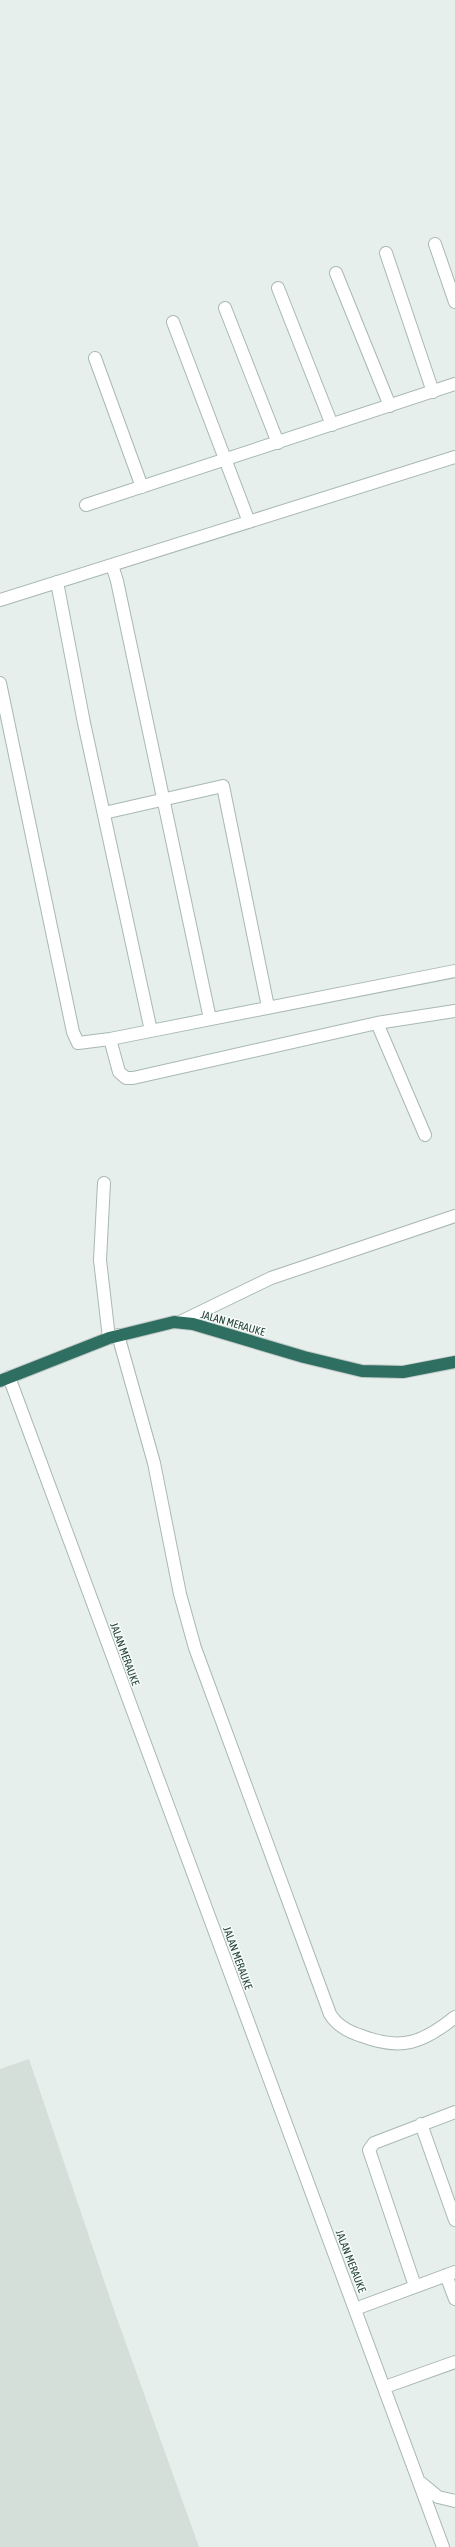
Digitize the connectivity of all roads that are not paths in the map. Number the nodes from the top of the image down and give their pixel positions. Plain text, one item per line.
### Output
1 (435, 244) dead end
2 (386, 253) dead end
3 (336, 272) dead end
4 (278, 288) dead end
5 (455, 302) edge
6 (225, 308) dead end
7 (174, 322) dead end
8 (95, 358) dead end
9 (455, 384) edge
10 (433, 392) junction
11 (390, 406) junction
12 (332, 425) junction
13 (278, 443) junction
14 (455, 457) edge
15 (226, 460) junction
16 (142, 487) junction
17 (86, 505) dead end
18 (249, 522) junction
19 (112, 565) junction
20 (57, 582) junction
21 (0, 600) edge
22 (0, 683) edge
23 (163, 800) junction
24 (104, 813) junction
25 (455, 971) edge
26 (268, 1007) junction
27 (455, 1011) edge
28 (210, 1019) junction
29 (377, 1023) junction
30 (151, 1031) junction
31 (110, 1039) junction
32 (425, 1136) dead end
33 (104, 1183) dead end
34 (455, 1216) edge
35 (180, 1322) junction
36 (114, 1336) junction
37 (455, 1362) edge
38 (5, 1379) edge
39 (455, 2018) edge
40 (455, 2112) edge
41 (421, 2124) junction
42 (455, 2220) edge
43 (450, 2274) edge
44 (415, 2286) junction
45 (455, 2299) edge
46 (355, 2309) junction
47 (455, 2362) edge
48 (385, 2387) junction
49 (421, 2483) junction
50 (455, 2501) edge
51 (444, 2547) edge

1 - 5 street
2 - 10 street
3 - 11 street
4 - 12 street
6 - 13 street
7 - 15 street
8 - 16 street
9 - 10 street
10 - 11 street
11 - 12 street
12 - 13 street
13 - 15 street
14 - 18 street
15 - 16 street
15 - 18 street
16 - 17 street
18 - 19 street
19 - 20 street
19 - 23 street
20 - 21 street
20 - 24 street
22 - 31 street
23 - 24 street
23 - 26 street
23 - 28 street
24 - 30 street
25 - 26 street
26 - 28 street
27 - 29 street
28 - 30 street
29 - 31 street
29 - 32 street
30 - 31 street
33 - 36 street
34 - 35 street
35 - 36 highway, JALAN MERAUKE
35 - 37 highway, JALAN MERAUKE
36 - 38 highway, JALAN MERAUKE
36 - 39 street
38 - 46 street, JALAN MERAUKE
40 - 41 street
41 - 42 street
41 - 44 street
43 - 44 street
43 - 45 street
44 - 46 street
46 - 48 street, JALAN MERAUKE
47 - 48 street
48 - 49 street, JALAN MERAUKE
49 - 50 street
49 - 51 street, JALAN MERAUKE

